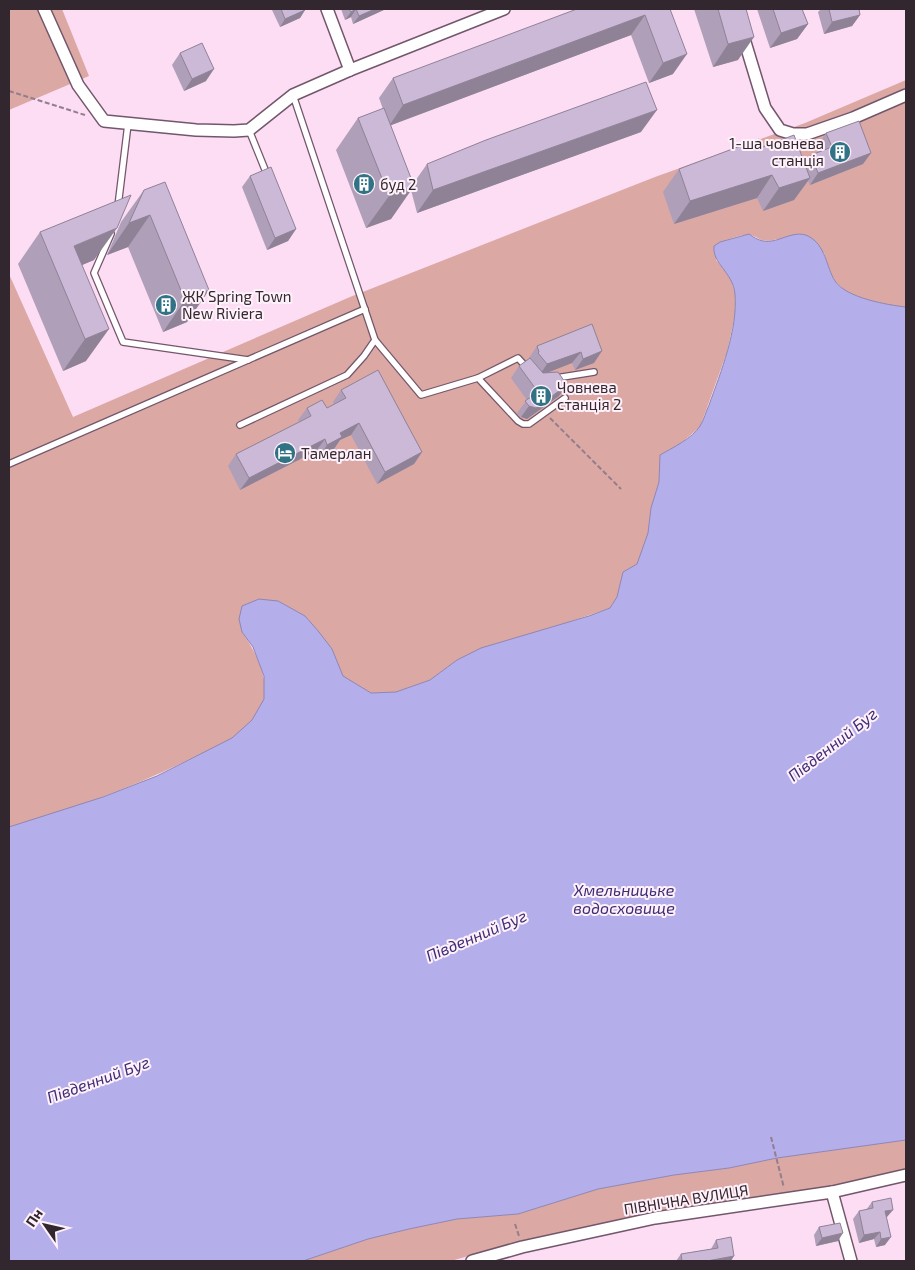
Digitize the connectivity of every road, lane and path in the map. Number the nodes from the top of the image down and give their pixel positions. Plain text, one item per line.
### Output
1 (44, 9) edge
2 (327, 9) edge
3 (504, 9) edge
4 (735, 9) edge
5 (350, 70) junction
6 (9, 91) edge
7 (293, 95) junction
8 (906, 95) edge
9 (104, 122) junction
10 (128, 124) junction
11 (249, 130) junction
12 (271, 184) edge
13 (118, 210) edge
14 (113, 229) edge
15 (365, 310) junction
16 (375, 340) junction
17 (250, 360) junction
18 (594, 372) dead end
19 (532, 375) edge
20 (478, 378) junction
21 (546, 379) edge
22 (565, 398) edge
23 (544, 413) junction
24 (240, 425) dead end
25 (9, 464) edge
26 (621, 489) dead end
27 (771, 1137) dead end
28 (906, 1175) edge
29 (832, 1192) junction
30 (786, 1198) junction
31 (472, 1261) edge
32 (851, 1261) edge

1 - 9 street
2 - 5 street
3 - 5 street
4 - 8 street
5 - 7 street
6 - 9 path
7 - 11 street
7 - 15 lane
9 - 10 street
10 - 11 street
10 - 13 lane
11 - 12 lane
14 - 17 lane
15 - 16 lane
15 - 17 lane
16 - 20 lane
16 - 24 lane
17 - 25 lane
18 - 21 lane
19 - 20 lane
20 - 23 lane
22 - 23 lane
23 - 26 path
27 - 30 path
28 - 29 street, ПІВНІЧНА ВУЛИЦЯ
29 - 30 street, ПІВНІЧНА ВУЛИЦЯ
29 - 32 street
30 - 31 street, ПІВНІЧНА ВУЛИЦЯ

